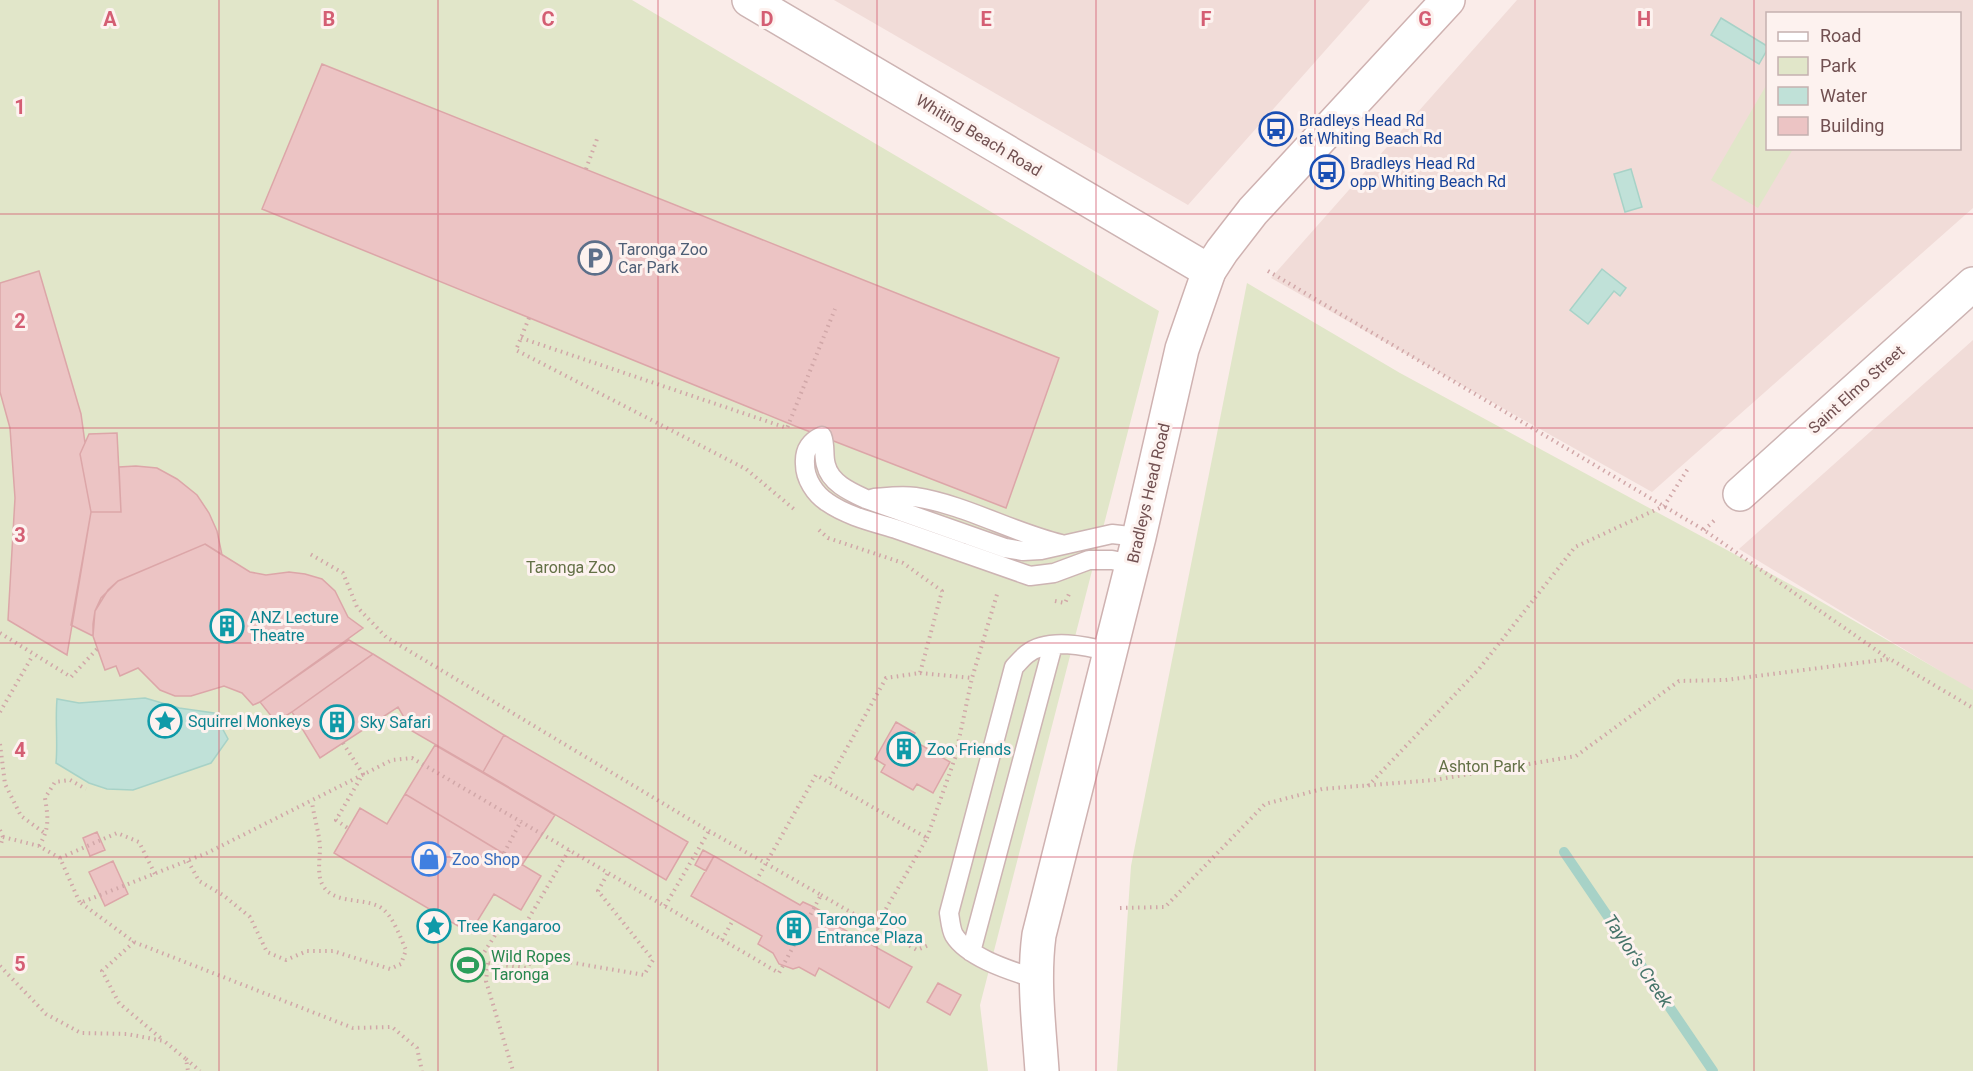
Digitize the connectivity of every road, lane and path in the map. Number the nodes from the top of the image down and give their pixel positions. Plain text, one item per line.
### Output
1 (749, 0) edge
2 (1448, 0) edge
3 (597, 139) dead end
4 (586, 169) dead end
5 (1209, 271) junction
6 (1268, 271) dead end
7 (1973, 284) edge
8 (835, 309) dead end
9 (529, 318) dead end
10 (521, 338) junction
11 (1689, 467) dead end
12 (1740, 494) dead end
13 (1664, 506) junction
14 (801, 515) dead end
15 (810, 523) dead end
16 (1136, 551) junction
17 (310, 554) dead end
18 (0, 633) edge
19 (1053, 645) junction
20 (98, 649) dead end
21 (1110, 652) junction
22 (33, 655) junction
23 (1890, 659) junction
24 (920, 673) junction
25 (972, 678) dead end
26 (1973, 708) edge
27 (0, 712) edge
28 (343, 743) dead end
29 (0, 744) edge
30 (363, 774) junction
31 (828, 782) junction
32 (1367, 787) junction
33 (86, 789) dead end
34 (312, 802) junction
35 (520, 821) junction
36 (349, 828) dead end
37 (0, 830) edge
38 (709, 831) junction
39 (46, 834) junction
40 (3, 837) junction
41 (39, 846) junction
42 (0, 847) edge
43 (569, 850) junction
44 (504, 853) dead end
45 (60, 858) junction
46 (188, 861) junction
47 (766, 864) junction
48 (154, 873) junction
49 (608, 873) junction
50 (756, 881) dead end
51 (821, 895) junction
52 (80, 903) junction
53 (665, 906) junction
54 (1120, 908) dead end
55 (733, 920) dead end
56 (876, 926) junction
57 (954, 935) junction
58 (722, 940) junction
59 (134, 942) junction
60 (971, 952) junction
61 (488, 963) junction
62 (0, 966) edge
63 (1036, 979) junction
64 (164, 1041) junction
65 (186, 1059) junction
66 (188, 1071) edge
67 (200, 1071) edge
68 (422, 1071) edge
69 (513, 1071) edge
70 (1042, 1071) edge

1 - 5 main road, Whiting Beach Road
2 - 5 main road, Bradleys Head Road
3 - 4 path
5 - 16 main road, Bradleys Head Road
6 - 13 path
7 - 12 main road, Saint Elmo Street
8 - 10 path
9 - 10 path
10 - 14 path
11 - 13 path
13 - 23 path
13 - 32 path
15 - 24 path
16 - 16 lane
16 - 21 main road, Bradleys Head Road
17 - 38 path
18 - 22 path
19 - 21 lane
19 - 57 lane
19 - 60 lane
20 - 22 path
21 - 63 main road, Bradleys Head Road
22 - 27 path
23 - 26 path
23 - 32 path
24 - 25 path
24 - 31 path
28 - 30 path
29 - 39 path
30 - 34 path
30 - 35 path
30 - 36 path
31 - 47 path
31 - 56 path
32 - 54 path
33 - 39 path
34 - 46 path
34 - 46 path
35 - 43 path
35 - 44 path
37 - 40 path
38 - 47 path
38 - 53 path
39 - 41 path
40 - 41 path
40 - 42 path
41 - 45 path
43 - 49 path
43 - 61 path
45 - 48 path
45 - 52 path
46 - 48 path
47 - 50 path
47 - 51 path
48 - 52 path
49 - 53 path
49 - 61 path
51 - 56 path
51 - 58 path
52 - 59 path
53 - 58 path
55 - 58 path
56 - 57 path
57 - 60 lane
59 - 64 path
59 - 68 path
60 - 63 lane
61 - 69 path
62 - 64 path
63 - 70 main road, Bradleys Head Road
64 - 65 path
65 - 66 path
65 - 67 path

